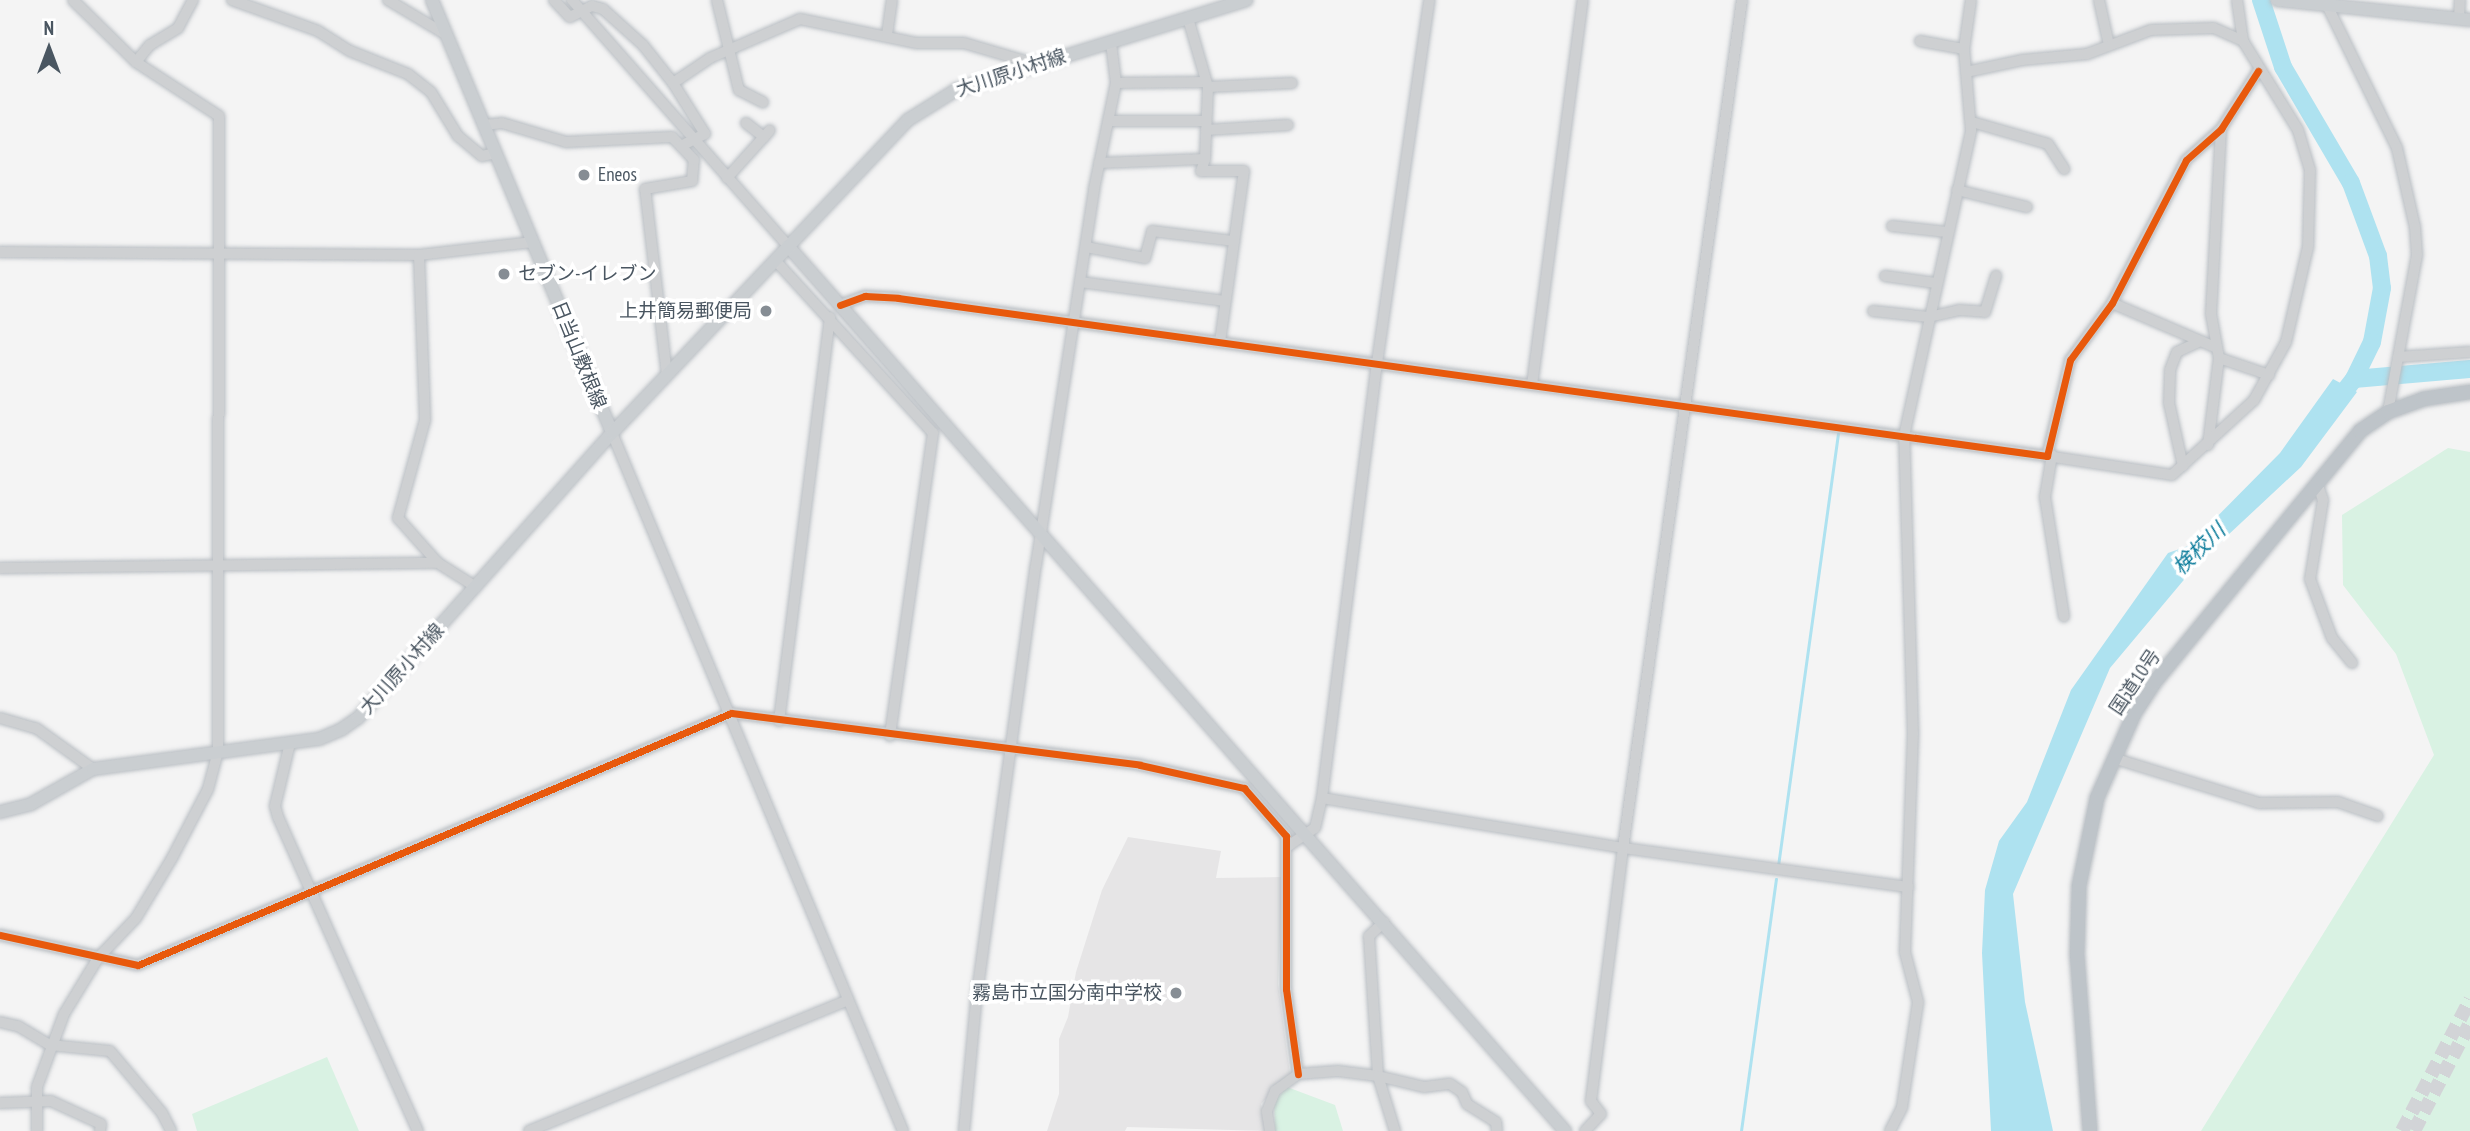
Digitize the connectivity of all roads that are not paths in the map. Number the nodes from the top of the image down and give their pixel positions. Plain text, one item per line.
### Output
1 (73, 0) edge
2 (193, 0) edge
3 (232, 0) edge
4 (388, 0) edge
5 (432, 0) edge
6 (554, 0) edge
7 (572, 0) edge
8 (717, 0) edge
9 (892, 0) edge
10 (1246, 0) edge
11 (1429, 0) edge
12 (1583, 0) edge
13 (1742, 0) edge
14 (1971, 0) edge
15 (2099, 0) edge
16 (2237, 0) edge
17 (2277, 0) edge
18 (2460, 0) edge
19 (2326, 2) edge
20 (1224, 3) edge
21 (582, 13) junction
22 (1188, 18) junction
23 (2465, 19) edge
24 (445, 34) junction
25 (887, 35) junction
26 (1920, 41) dead end
27 (2243, 41) junction
28 (1111, 43) junction
29 (2109, 45) junction
30 (729, 49) junction
31 (1964, 49) junction
32 (136, 62) junction
33 (1032, 64) junction
34 (2258, 71) junction
35 (1966, 72) junction
36 (673, 83) junction
37 (1116, 83) junction
38 (1292, 83) dead end
39 (1207, 85) junction
40 (760, 97) dead end
41 (1108, 121) junction
42 (1972, 122) junction
43 (746, 123) dead end
44 (484, 125) junction
45 (1288, 125) dead end
46 (1205, 126) junction
47 (2221, 129) junction
48 (693, 141) junction
49 (681, 146) junction
50 (496, 153) junction
51 (1205, 159) junction
52 (1099, 163) junction
53 (2064, 169) dead end
54 (727, 178) junction
55 (1957, 190) junction
56 (2027, 207) dead end
57 (1892, 226) dead end
58 (1947, 232) junction
59 (1234, 241) junction
60 (533, 242) junction
61 (788, 246) junction
62 (1086, 247) junction
63 (0, 252) edge
64 (218, 254) junction
65 (419, 255) junction
66 (775, 260) junction
67 (1885, 276) dead end
68 (1996, 276) dead end
69 (1080, 282) junction
70 (1936, 283) junction
71 (1225, 301) junction
72 (2112, 303) junction
73 (840, 305) junction
74 (1874, 311) dead end
75 (830, 317) junction
76 (1929, 317) junction
77 (1074, 321) junction
78 (2201, 341) junction
79 (1220, 342) junction
80 (2470, 352) edge
81 (2218, 353) junction
82 (2398, 359) junction
83 (1377, 363) junction
84 (667, 375) junction
85 (2269, 375) junction
86 (1532, 384) junction
87 (2470, 392) edge
88 (1688, 406) junction
89 (2388, 412) junction
90 (612, 433) junction
91 (1904, 436) junction
92 (2208, 445) junction
93 (2049, 456) junction
94 (2183, 466) junction
95 (2317, 482) junction
96 (1043, 533) junction
97 (220, 563) junction
98 (438, 563) junction
99 (0, 568) edge
100 (476, 587) junction
101 (2064, 618) dead end
102 (2352, 663) dead end
103 (731, 713) junction
104 (0, 718) edge
105 (779, 720) junction
106 (890, 736) junction
107 (290, 743) junction
108 (1013, 748) junction
109 (218, 751) junction
110 (2113, 758) junction
111 (93, 769) junction
112 (1322, 798) junction
113 (0, 812) edge
114 (2378, 816) dead end
115 (1306, 833) junction
116 (1288, 846) junction
117 (1623, 848) junction
118 (1908, 887) junction
119 (314, 893) junction
120 (1384, 922) junction
121 (0, 935) edge
122 (98, 958) junction
123 (848, 1000) junction
124 (0, 1023) edge
125 (50, 1045) junction
126 (1298, 1074) junction
127 (1378, 1076) junction
128 (37, 1101) junction
129 (0, 1103) edge
130 (37, 1131) edge
131 (100, 1131) edge
132 (171, 1131) edge
133 (418, 1131) edge
134 (529, 1131) edge
135 (903, 1131) edge
136 (964, 1131) edge
137 (1270, 1131) edge
138 (1395, 1131) edge
139 (1497, 1131) edge
140 (1565, 1131) edge
141 (1585, 1131) edge
142 (1890, 1131) edge
143 (2090, 1131) edge

1 - 32 street
2 - 32 street
3 - 50 street
4 - 24 street
5 - 24 main road, 日当山敷根線
6 - 21 street
7 - 21 street
8 - 30 street
9 - 25 street
10 - 20 main road, 大川原小村線
11 - 83 street
12 - 86 street
13 - 88 street
14 - 31 street
15 - 29 street
16 - 27 street
17 - 19 main road
18 - 23 street
19 - 23 main road
19 - 82 street
20 - 22 main road, 大川原小村線
21 - 36 street
21 - 48 street
22 - 28 main road, 大川原小村線
22 - 39 street
24 - 44 main road, 日当山敷根線
25 - 30 street
25 - 33 street
26 - 31 street
27 - 29 street
27 - 34 street
28 - 33 main road, 大川原小村線
28 - 37 street
29 - 35 street
30 - 36 street
30 - 40 street
31 - 35 street
32 - 64 street
33 - 61 main road, 大川原小村線
34 - 47 street
34 - 85 street
35 - 42 street
36 - 48 street
37 - 39 street
37 - 41 street
38 - 39 street
39 - 46 street
41 - 46 street
41 - 52 street
42 - 53 street
42 - 55 street
43 - 54 street
44 - 49 street
44 - 50 main road, 日当山敷根線
45 - 46 street
46 - 51 street
47 - 72 street
47 - 81 street
48 - 49 street
48 - 54 street
49 - 84 street
50 - 60 main road, 日当山敷根線
51 - 52 street
51 - 59 street
52 - 62 street
54 - 61 street
55 - 56 street
55 - 58 street
57 - 58 street
58 - 70 street
59 - 62 street
59 - 71 street
60 - 65 street
60 - 90 main road, 日当山敷根線
61 - 66 main road, 日当山敷根線
61 - 73 main road
62 - 69 street
63 - 64 street
64 - 65 street
64 - 97 street
65 - 98 street
66 - 75 street
66 - 84 main road, 日当山敷根線
67 - 70 street
68 - 76 street
69 - 71 street
69 - 77 street
70 - 76 street
71 - 79 street
72 - 78 street
72 - 93 street
73 - 77 street
73 - 96 main road
74 - 76 street
75 - 105 street
75 - 106 street
76 - 91 street
77 - 79 street
77 - 96 street
78 - 81 street
78 - 94 street
79 - 83 street
80 - 82 street
81 - 85 street
81 - 92 street
82 - 89 street
83 - 86 street
83 - 112 street
84 - 90 main road, 日当山敷根線
85 - 92 street
86 - 88 street
87 - 89 highway, 国道10号
88 - 91 street
88 - 117 street
89 - 95 highway, 国道10号
90 - 100 main road, 大川原小村線
90 - 103 street
91 - 93 street
91 - 118 street
92 - 94 street
93 - 94 street
93 - 101 street
95 - 102 street
95 - 110 highway, 国道10号
96 - 108 street
96 - 115 main road
97 - 98 street
97 - 99 street
97 - 109 street
98 - 100 street
100 - 107 main road, 大川原小村線
103 - 105 street
103 - 119 street
103 - 123 street
104 - 111 street
105 - 106 street
106 - 108 street
107 - 109 main road, 大川原小村線
107 - 119 street
108 - 116 street
108 - 136 street
109 - 111 main road, 大川原小村線
109 - 122 street
110 - 114 street
110 - 143 highway, 国道10号
111 - 113 main road, 大川原小村線
112 - 115 street
112 - 117 street
115 - 116 street
115 - 120 main road
116 - 126 street
117 - 118 street
117 - 141 street
118 - 142 street
119 - 122 street
119 - 133 street
120 - 127 street
120 - 140 main road
121 - 122 street
122 - 125 street
123 - 134 street
123 - 135 street
124 - 125 street
125 - 128 street
125 - 132 street
126 - 127 street
126 - 137 street
127 - 138 street
127 - 139 street
128 - 129 street
128 - 130 street
128 - 131 street

